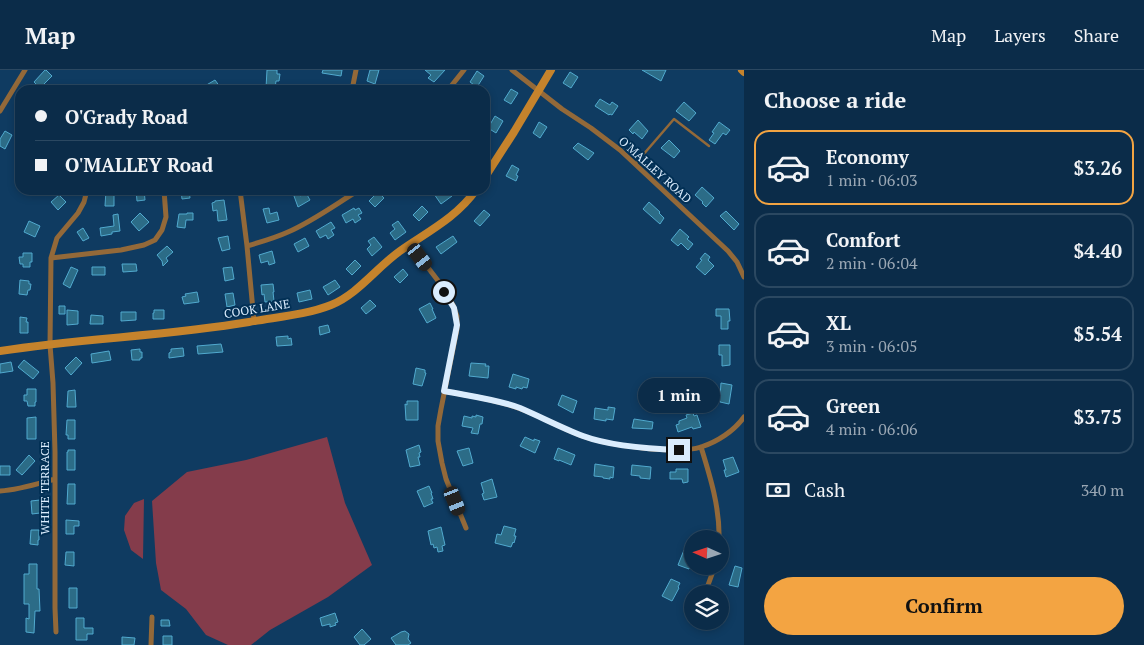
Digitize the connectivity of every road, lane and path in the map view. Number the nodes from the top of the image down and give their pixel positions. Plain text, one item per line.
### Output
1 (25, 70) edge
2 (356, 70) edge
3 (464, 70) edge
4 (512, 70) edge
5 (552, 70) edge
6 (16, 85) edge
7 (353, 85) edge
8 (452, 85) edge
9 (15, 86) edge
10 (538, 90) junction
11 (0, 111) edge
12 (709, 146) dead end
13 (635, 164) junction
14 (490, 169) edge
15 (86, 195) edge
16 (164, 195) edge
17 (241, 195) edge
18 (351, 195) edge
19 (472, 195) edge
20 (410, 244) junction
21 (247, 246) junction
22 (52, 258) junction
23 (744, 277) edge
24 (254, 321) junction
25 (50, 344) junction
26 (0, 351) edge
27 (444, 391) junction
28 (744, 417) edge
29 (701, 447) junction
30 (55, 479) junction
31 (0, 491) edge
32 (466, 528) dead end
33 (719, 530) edge
34 (152, 617) dead end
35 (56, 632) dead end
36 (152, 645) edge

1 - 6 street
2 - 7 street
3 - 8 street
4 - 10 street, O'MALLEY ROAD
5 - 10 street
9 - 11 street
10 - 13 street, O'MALLEY ROAD
10 - 14 street
12 - 13 lane
13 - 23 street, O'MALLEY ROAD
15 - 22 street, WHITE TERRACE
16 - 22 street
17 - 21 street
18 - 21 street
19 - 20 street, COOK LANE
20 - 24 street, COOK LANE
20 - 27 street
21 - 24 street
22 - 25 street, WHITE TERRACE
24 - 25 street, COOK LANE
25 - 26 street, COOK LANE
25 - 30 street, WHITE TERRACE
27 - 29 street
27 - 32 street
28 - 29 street
29 - 33 street
30 - 31 street
30 - 35 street, WHITE TERRACE
34 - 36 street

